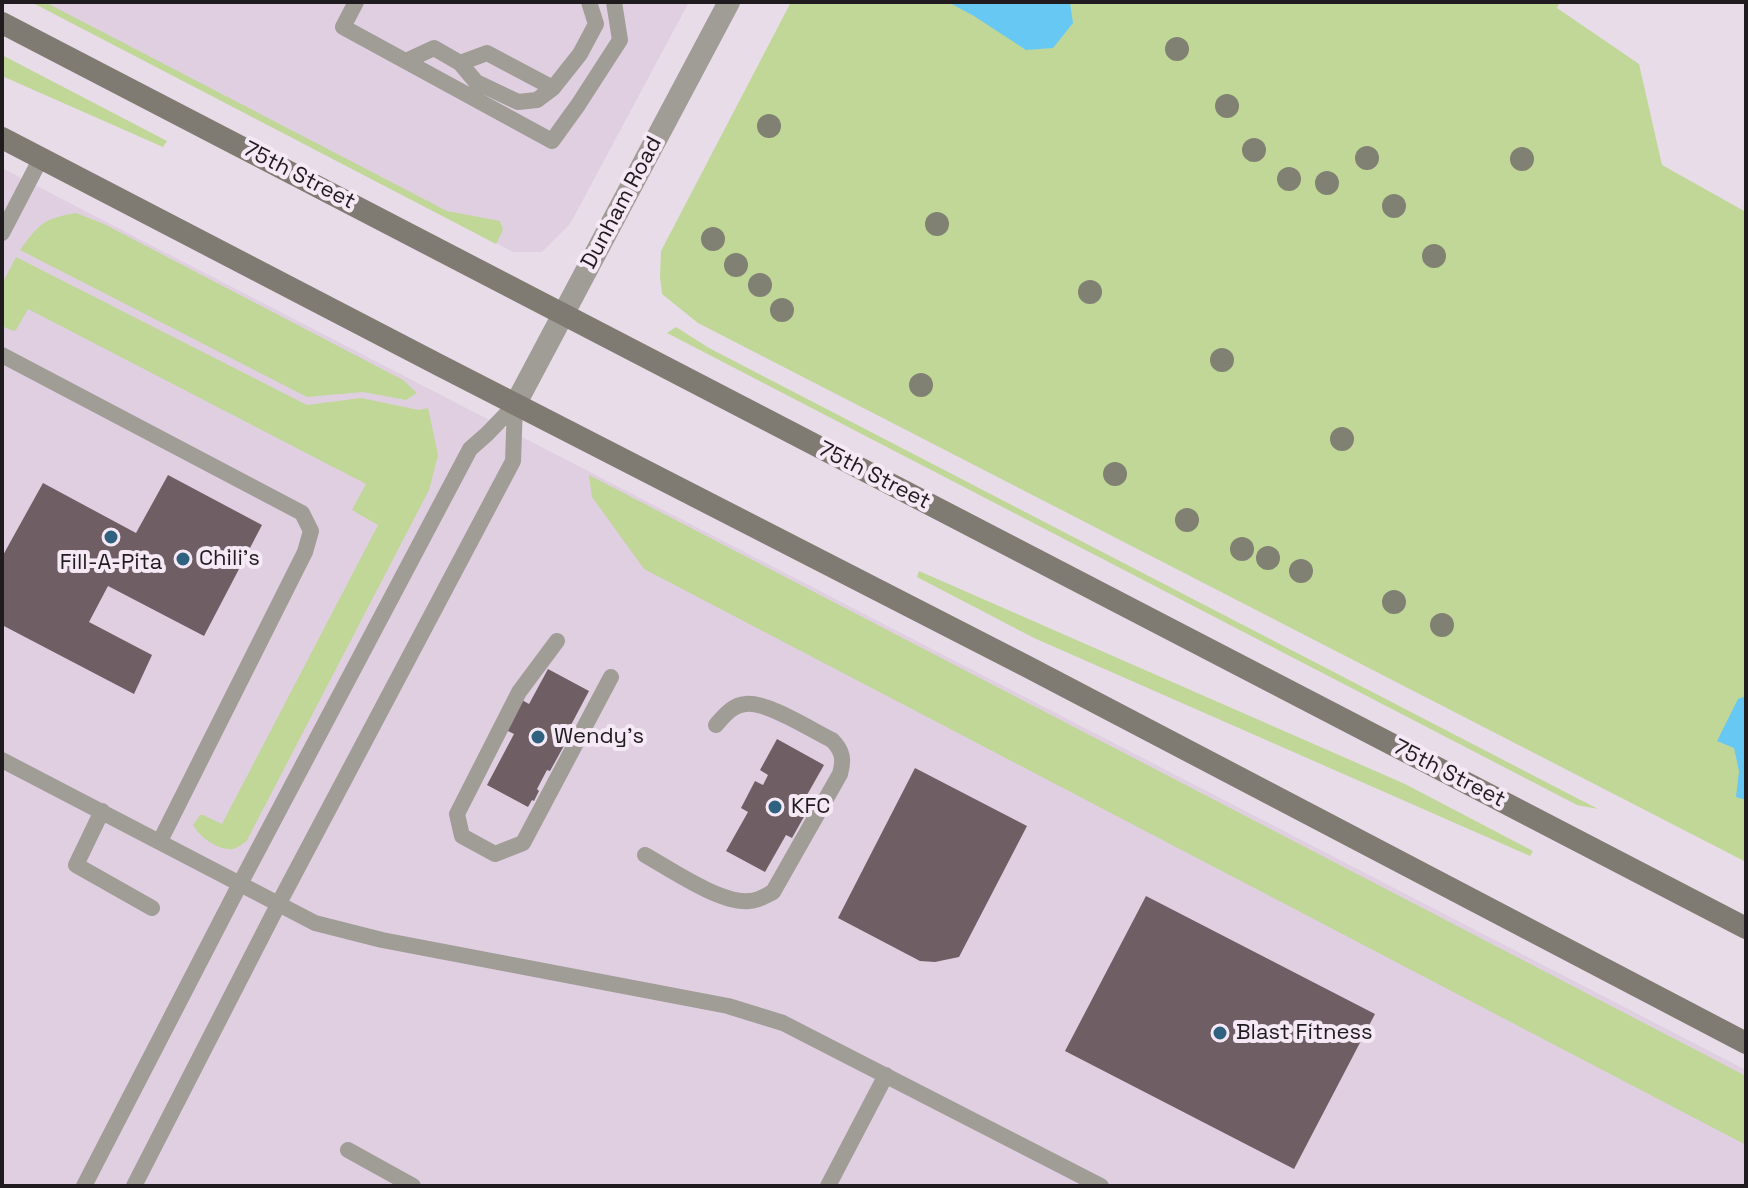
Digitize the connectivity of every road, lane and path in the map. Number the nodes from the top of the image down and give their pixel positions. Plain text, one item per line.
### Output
1 (356, 2) edge
2 (589, 2) edge
3 (614, 2) edge
4 (729, 2) edge
5 (2, 23) edge
6 (406, 61) junction
7 (460, 63) junction
8 (553, 88) junction
9 (2, 138) edge
10 (41, 158) junction
11 (2, 233) edge
12 (564, 313) junction
13 (2, 355) edge
14 (515, 405) junction
15 (557, 641) dead end
16 (611, 677) dead end
17 (716, 725) dead end
18 (2, 760) edge
19 (102, 811) junction
20 (160, 841) junction
21 (645, 855) dead end
22 (241, 882) junction
23 (279, 903) junction
24 (152, 908) dead end
25 (1746, 928) edge
26 (1746, 1043) edge
27 (886, 1075) junction
28 (348, 1150) dead end
29 (84, 1186) edge
30 (134, 1186) edge
31 (413, 1186) edge
32 (828, 1186) edge
33 (1101, 1186) edge

1 - 6 lane
2 - 8 lane
3 - 6 lane
4 - 12 street, Dunham Road
5 - 12 main road, 75th Street
6 - 7 lane
7 - 8 lane
7 - 8 lane
9 - 10 main road
10 - 11 lane
10 - 14 main road
12 - 14 street, Dunham Road
12 - 25 main road, 75th Street
13 - 20 lane
14 - 22 lane
14 - 23 lane
14 - 26 main road
15 - 16 lane
17 - 21 lane
18 - 19 lane
19 - 20 lane
19 - 24 lane
20 - 22 lane
22 - 23 lane
22 - 29 lane
23 - 27 lane
23 - 30 lane
27 - 32 lane
27 - 33 lane
28 - 31 lane

